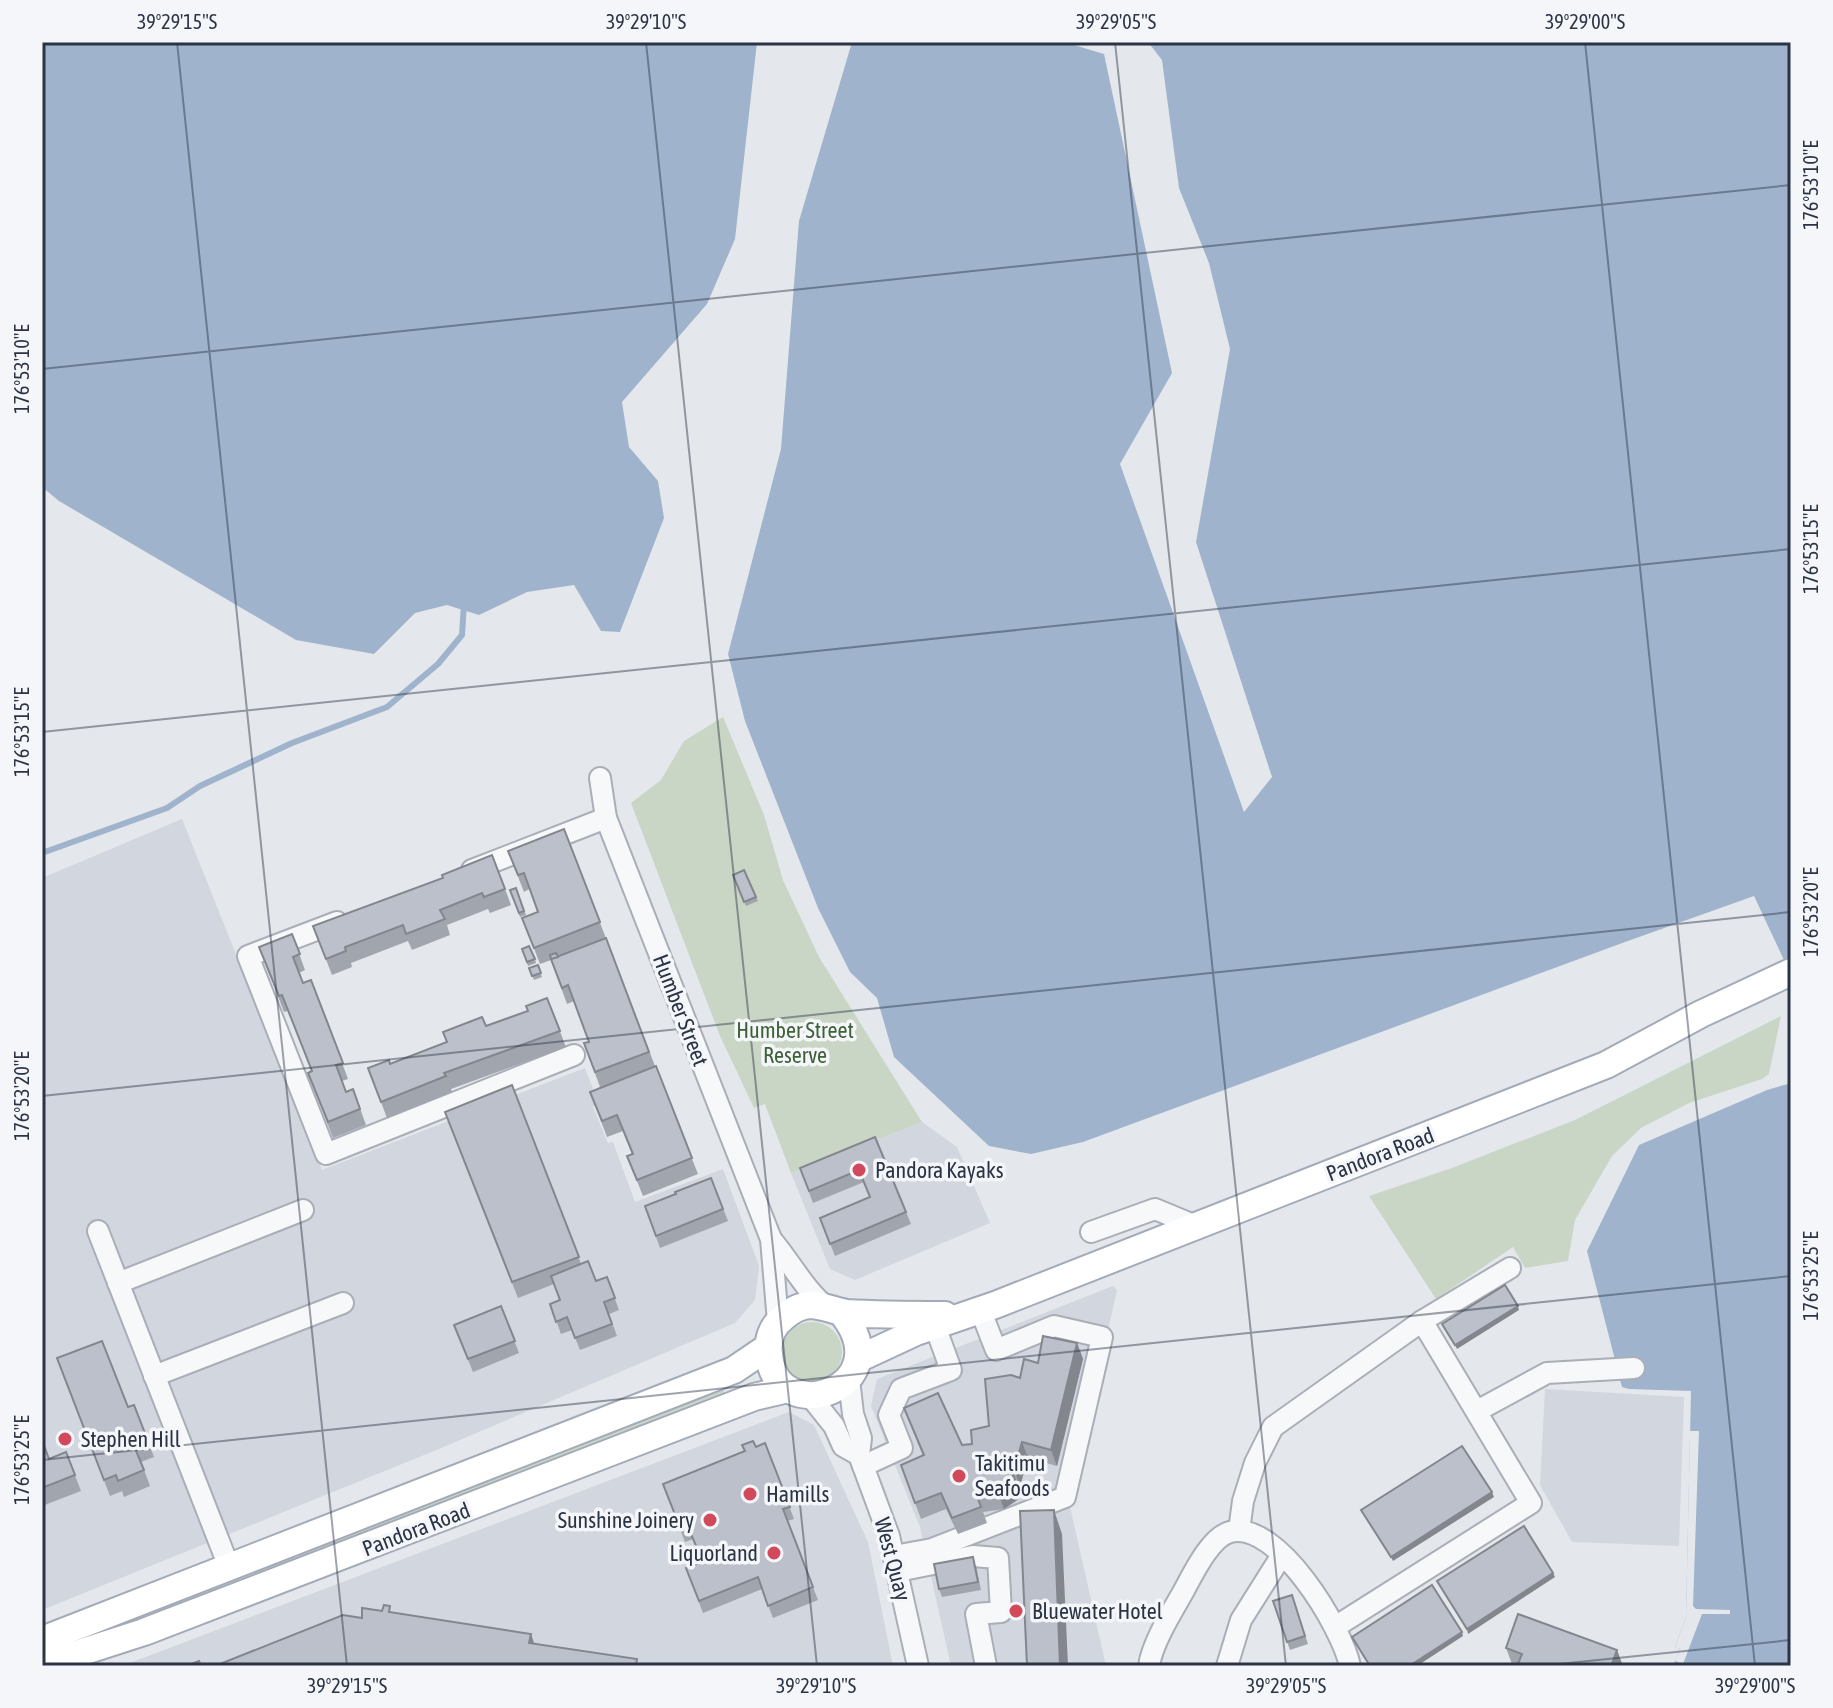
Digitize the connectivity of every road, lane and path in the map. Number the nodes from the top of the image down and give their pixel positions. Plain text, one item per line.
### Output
1 (600, 778) dead end
2 (606, 818) junction
3 (453, 877) edge
4 (351, 916) edge
5 (1785, 974) edge
6 (574, 1055) dead end
7 (303, 1210) dead end
8 (1196, 1226) junction
9 (98, 1231) dead end
10 (1091, 1232) dead end
11 (771, 1239) junction
12 (1510, 1268) dead end
13 (118, 1283) junction
14 (343, 1303) dead end
15 (833, 1309) junction
16 (970, 1312) junction
17 (1422, 1321) junction
18 (778, 1322) junction
19 (935, 1326) junction
20 (768, 1347) junction
21 (1634, 1368) dead end
22 (854, 1369) junction
23 (154, 1376) junction
24 (799, 1393) junction
25 (1477, 1411) junction
26 (861, 1460) junction
27 (1239, 1531) junction
28 (1282, 1555) junction
29 (896, 1564) junction
30 (229, 1567) junction
31 (1335, 1627) junction
32 (42, 1640) edge
33 (42, 1665) edge
34 (918, 1666) edge
35 (986, 1666) edge
36 (1149, 1666) edge
37 (1227, 1666) edge
38 (1350, 1666) edge

1 - 2 street, Humber Street
2 - 3 street
2 - 11 street, Humber Street
4 - 6 street
5 - 8 main road, Pandora Road
7 - 13 street
8 - 10 street
8 - 16 main road, Pandora Road
9 - 13 street
11 - 15 street, Humber Street
11 - 18 street, Humber Street
12 - 17 street
13 - 23 street
14 - 23 street
15 - 16 main road
15 - 18 main road
15 - 22 main road
16 - 19 main road, Pandora Road
16 - 29 street
17 - 25 street
17 - 27 street
18 - 20 main road
19 - 22 main road, Pandora Road
19 - 26 street
20 - 24 main road
20 - 30 main road, Pandora Road
21 - 25 street
22 - 24 main road
22 - 26 street, West Quay
23 - 30 street
24 - 26 street, West Quay
24 - 33 main road, Pandora Road
25 - 31 street
26 - 29 street, West Quay
27 - 28 street
27 - 36 street
28 - 31 street
28 - 37 street
29 - 34 street, West Quay
29 - 35 street
30 - 32 main road, Pandora Road
31 - 38 street

